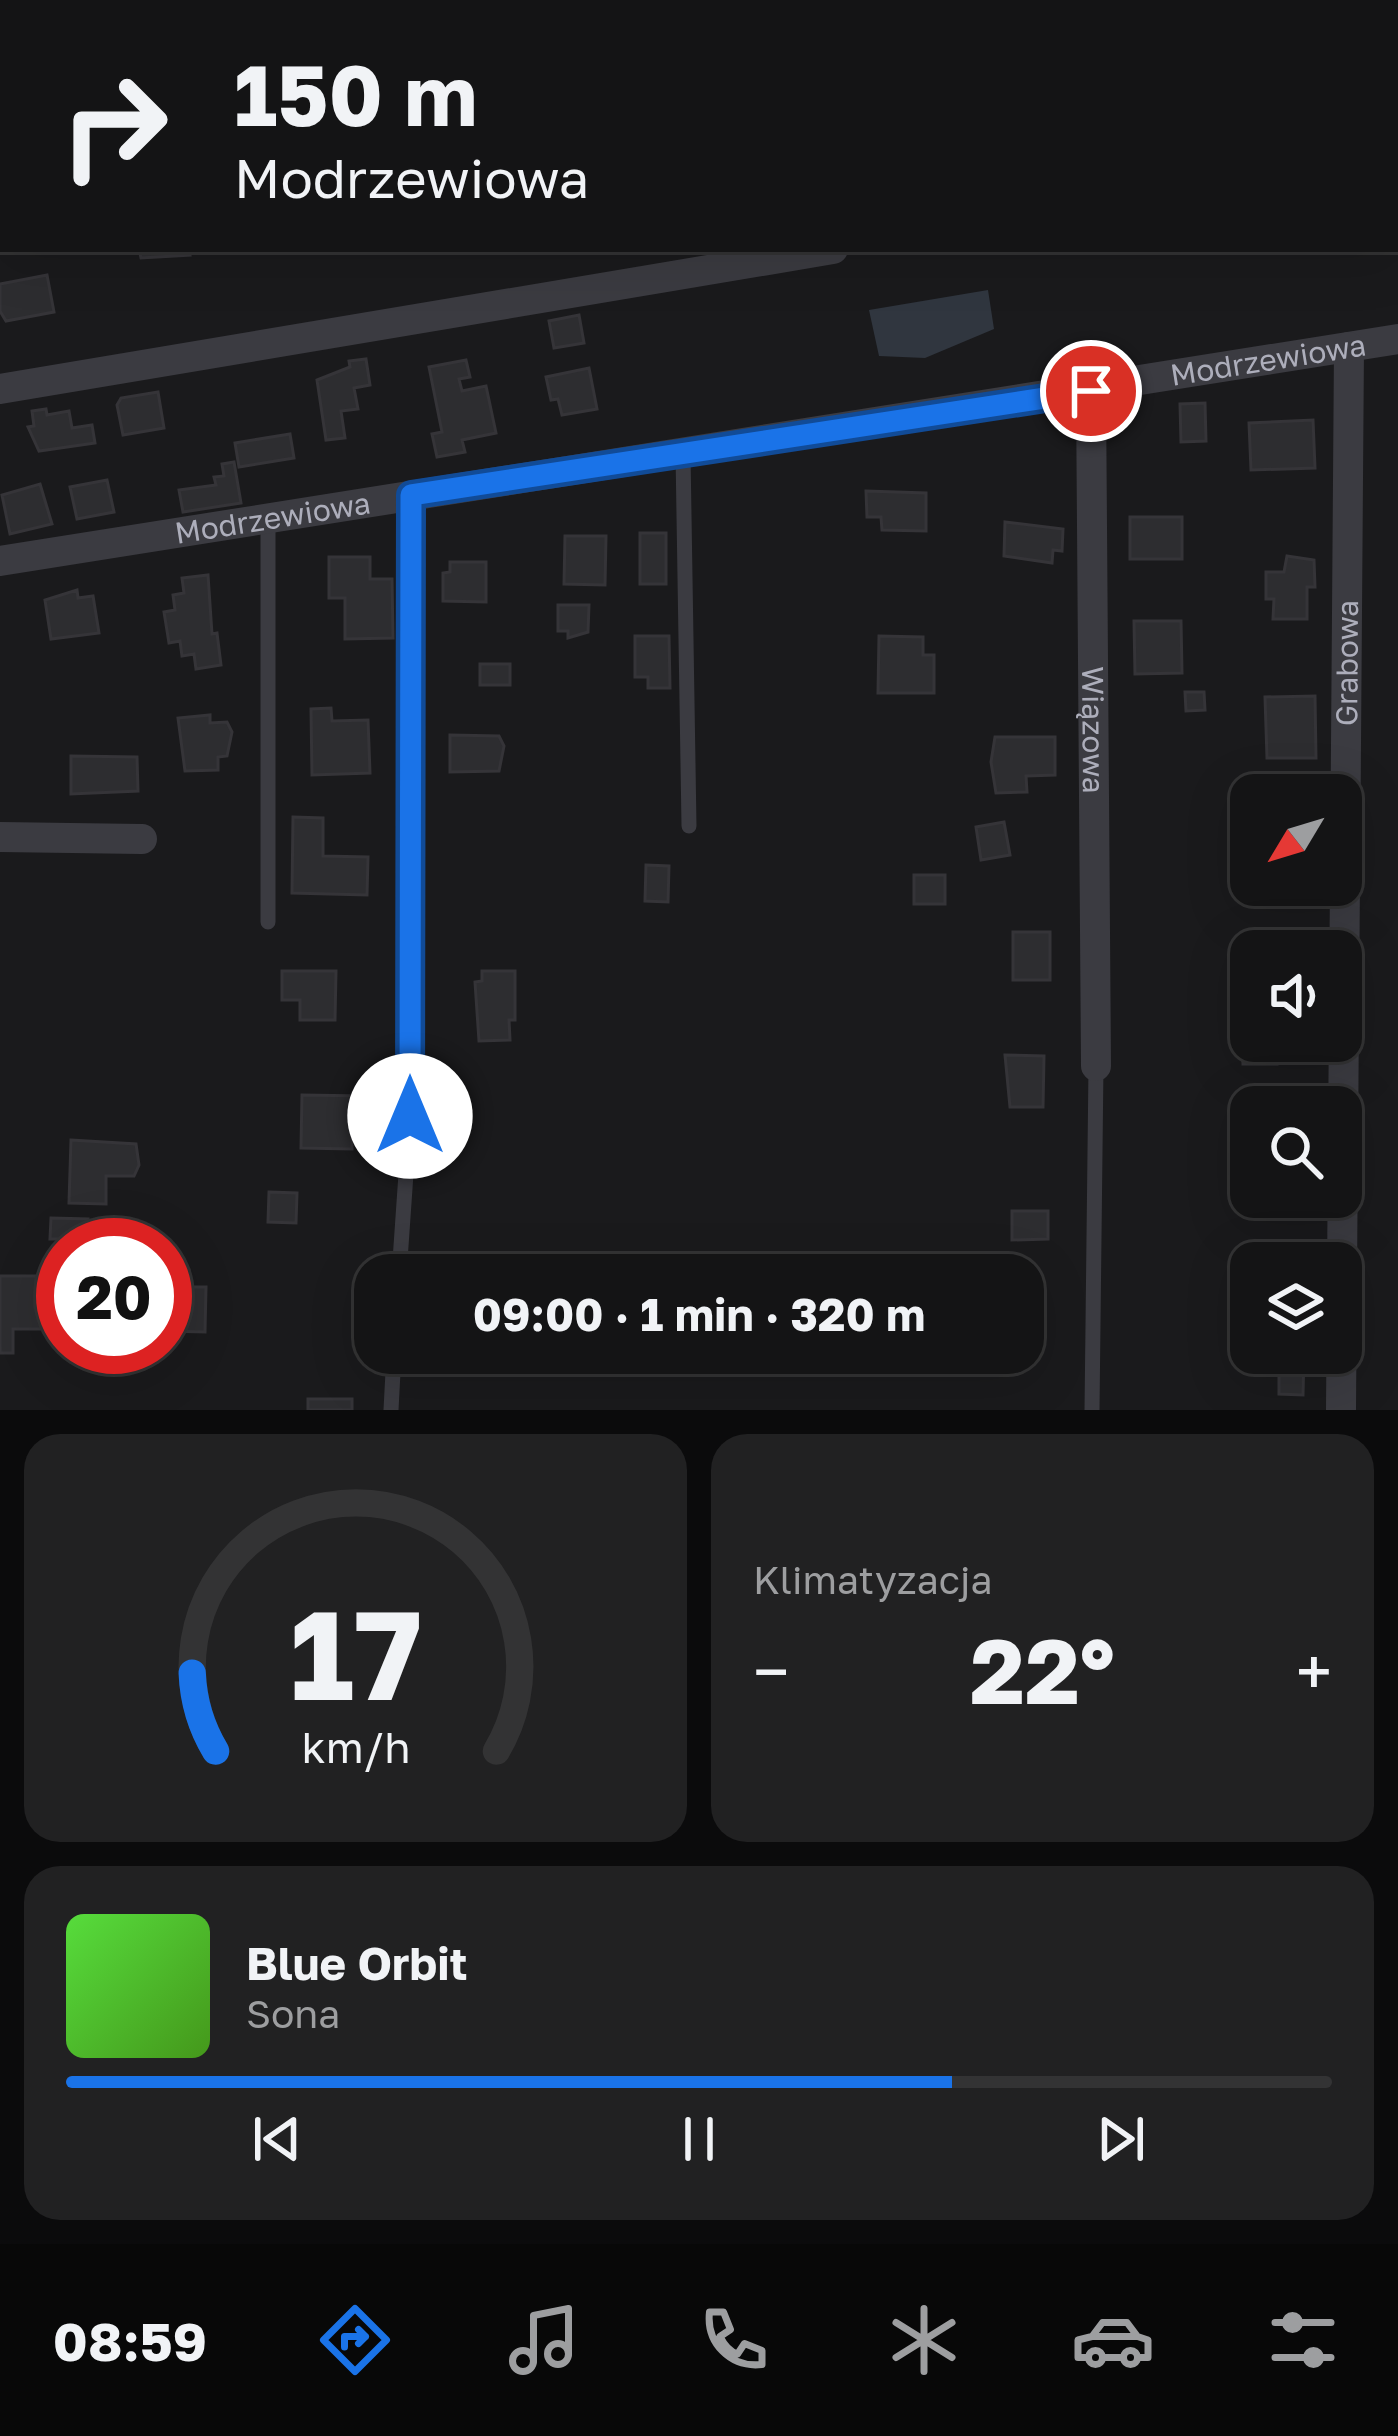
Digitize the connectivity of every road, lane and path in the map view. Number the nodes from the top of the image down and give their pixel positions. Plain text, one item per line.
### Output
1 (815, 252) edge
2 (1398, 339) edge
3 (1349, 347) junction
4 (0, 389) edge
5 (1091, 391) junction
6 (682, 454) junction
7 (411, 495) junction
8 (268, 516) junction
9 (0, 561) edge
10 (689, 826) dead end
11 (0, 837) edge
12 (142, 838) dead end
13 (268, 922) dead end
14 (1096, 1066) joint
15 (400, 1254) edge
16 (393, 1374) edge
17 (391, 1410) edge
18 (1092, 1410) edge
19 (1341, 1410) edge

1 - 4 street
2 - 3 street, Modrzewiowa
3 - 5 street, Modrzewiowa
3 - 19 street, Grabowa
5 - 6 street, Modrzewiowa
5 - 14 street, Wiązowa
6 - 7 street, Modrzewiowa
6 - 10 lane
7 - 8 street, Modrzewiowa
7 - 15 lane
8 - 9 street, Modrzewiowa
8 - 13 lane
11 - 12 street
14 - 18 lane
16 - 17 lane

